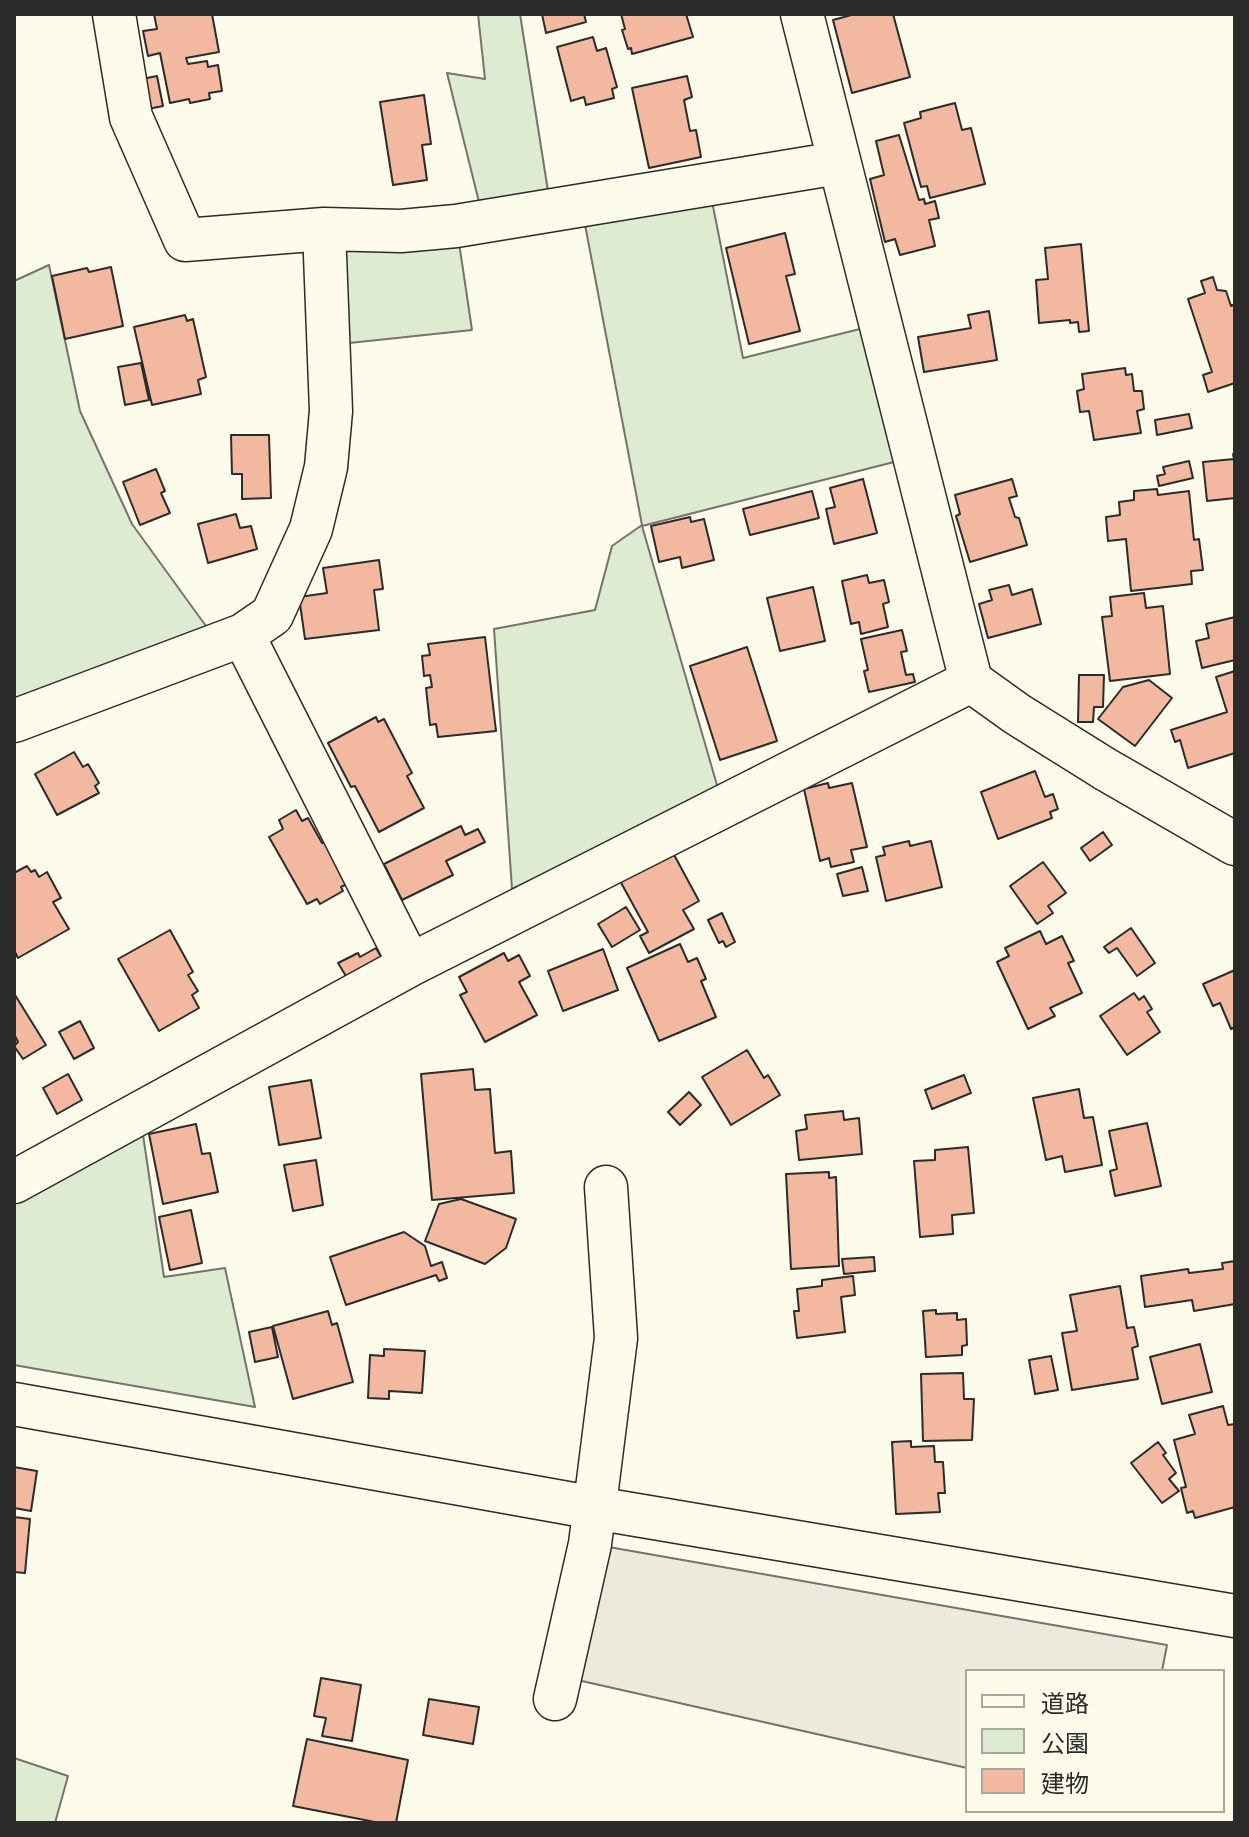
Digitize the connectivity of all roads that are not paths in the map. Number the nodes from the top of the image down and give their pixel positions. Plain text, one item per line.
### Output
1 (114, 14) edge
2 (802, 14) edge
3 (838, 163) junction
4 (324, 229) junction
5 (243, 635) junction
6 (971, 681) junction
7 (14, 721) edge
8 (1235, 844) edge
9 (410, 965) junction
10 (14, 1182) edge
11 (606, 1187) dead end
12 (14, 1404) edge
13 (595, 1508) junction
14 (1235, 1616) edge
15 (555, 1699) dead end

1 - 4 street
2 - 3 street
3 - 4 street
3 - 6 street
4 - 5 street
5 - 7 street
5 - 9 street
6 - 8 street
6 - 9 street
9 - 10 street
11 - 13 street
12 - 13 street
13 - 14 street
13 - 15 street

